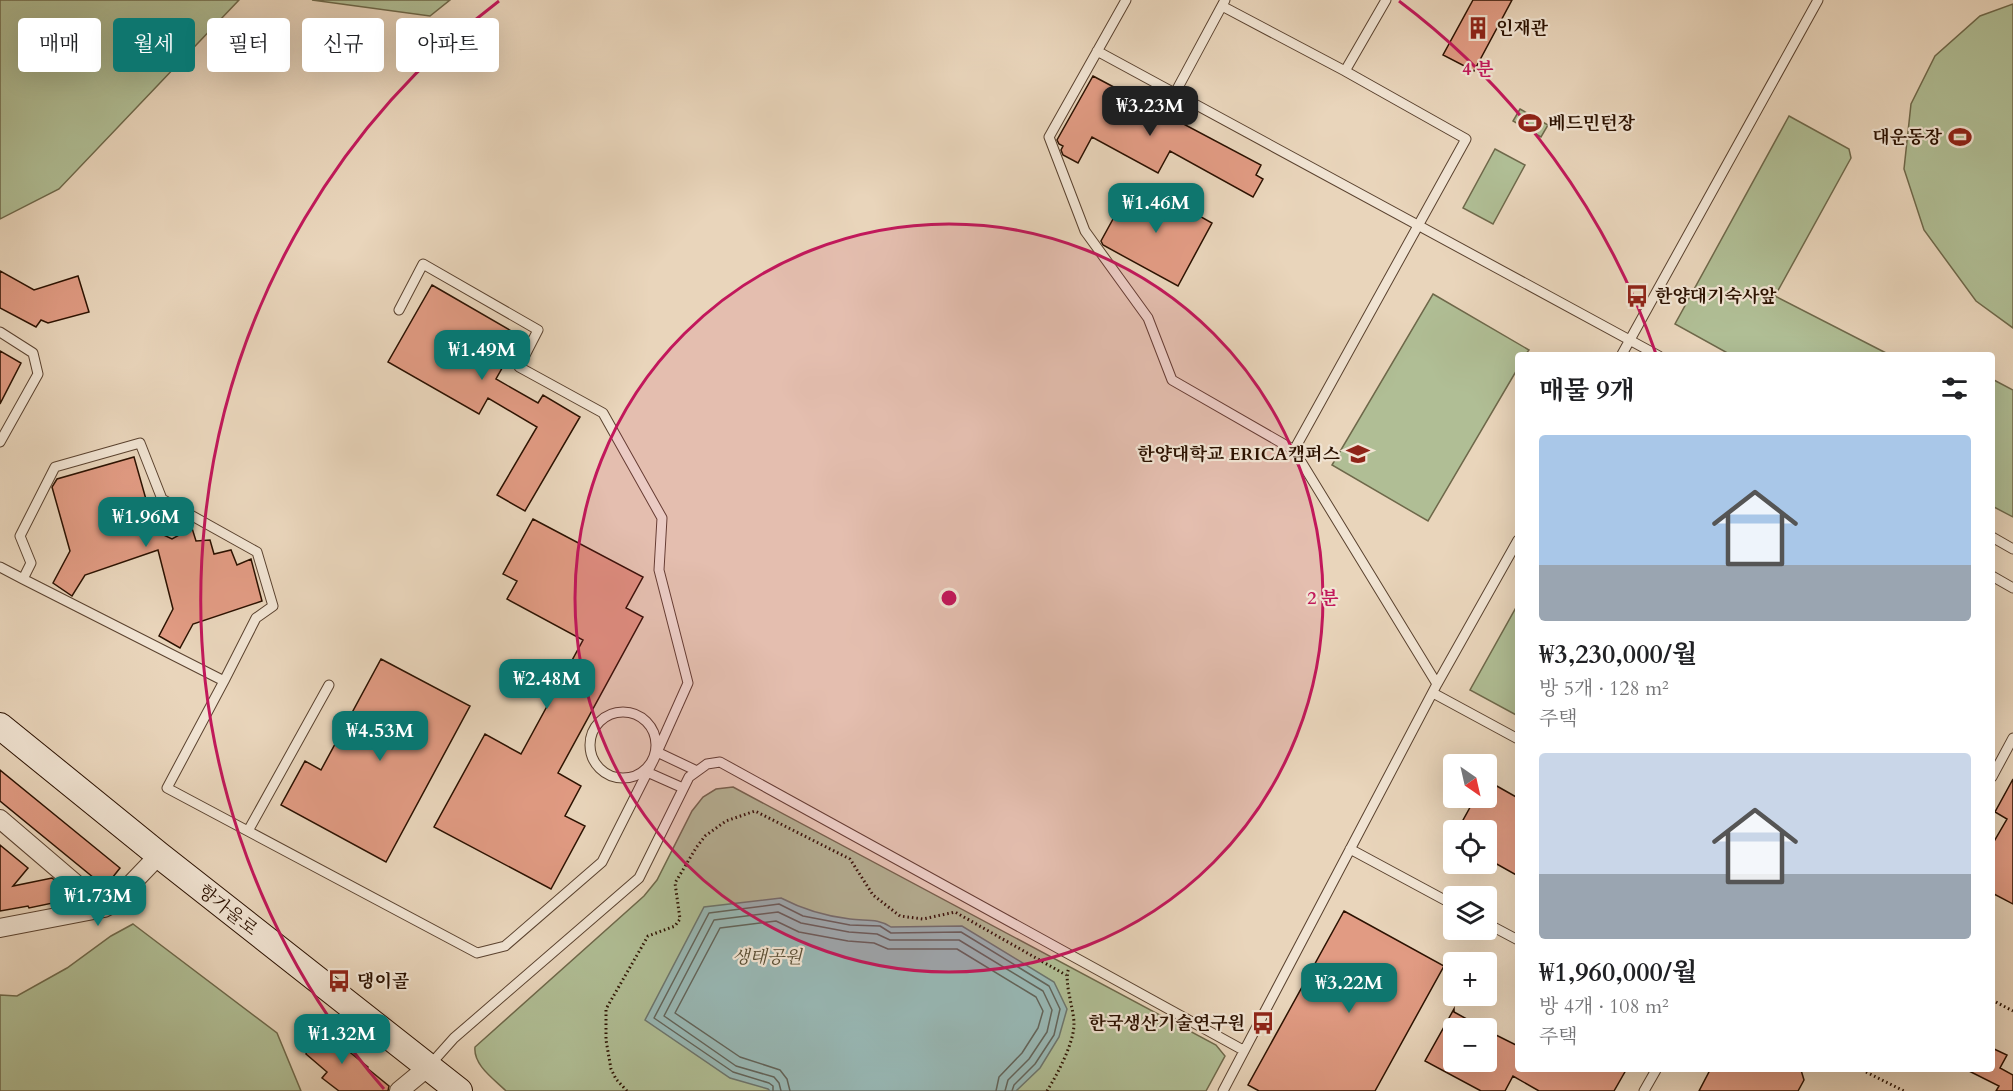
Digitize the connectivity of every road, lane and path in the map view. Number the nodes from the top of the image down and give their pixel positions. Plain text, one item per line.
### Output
1 (1126, 0) edge
2 (1386, 0) edge
3 (1818, 0) edge
4 (1224, 3) edge
5 (1097, 51) junction
6 (1345, 71) junction
7 (1175, 93) junction
8 (1418, 224) junction
9 (399, 310) dead end
10 (0, 332) edge
11 (1630, 340) junction
12 (1623, 352) edge
13 (1652, 352) edge
14 (0, 442) edge
15 (1294, 450) junction
16 (1995, 539) edge
17 (1515, 545) edge
18 (2013, 549) edge
19 (0, 567) edge
20 (1995, 578) edge
21 (23, 579) junction
22 (2013, 588) edge
23 (224, 681) junction
24 (329, 685) dead end
25 (1435, 689) junction
26 (0, 726) edge
27 (1515, 737) edge
28 (2013, 738) edge
29 (655, 755) junction
30 (697, 771) junction
31 (1995, 771) edge
32 (647, 772) junction
33 (683, 788) junction
34 (0, 819) edge
35 (248, 831) junction
36 (1350, 849) junction
37 (159, 855) junction
38 (1443, 899) edge
39 (104, 908) junction
40 (0, 928) edge
41 (1497, 929) edge
42 (1515, 938) edge
43 (1995, 1002) edge
44 (2013, 1011) edge
45 (1243, 1050) junction
46 (428, 1068) junction
47 (1655, 1072) edge
48 (1866, 1072) edge
49 (399, 1091) edge
50 (459, 1091) edge
51 (627, 1091) edge
52 (1047, 1091) edge
53 (1223, 1091) edge
54 (1644, 1091) edge
55 (1904, 1091) edge

1 - 5 lane
2 - 6 lane
3 - 11 lane
4 - 6 lane
4 - 7 lane
5 - 7 lane
5 - 15 lane
6 - 8 lane
7 - 8 lane
8 - 11 lane
8 - 15 lane
9 - 29 lane
10 - 14 lane
11 - 12 lane
11 - 13 lane
15 - 25 lane
16 - 18 lane
17 - 25 lane
19 - 21 lane
20 - 22 lane
21 - 23 lane
21 - 23 lane
23 - 35 lane
24 - 35 lane
25 - 27 lane
25 - 36 lane
26 - 37 main road, 항가울로
28 - 31 lane
29 - 29 lane
29 - 30 lane
29 - 32 lane
30 - 33 lane
30 - 45 lane
32 - 33 lane
32 - 35 lane
33 - 46 lane
34 - 39 street
36 - 38 lane
36 - 45 lane
37 - 39 street
37 - 46 main road, 항가울로
39 - 40 street
41 - 42 lane
43 - 44 path
45 - 53 lane
46 - 49 street
46 - 50 main road, 항가울로
47 - 54 lane
48 - 55 path
51 - 52 path

